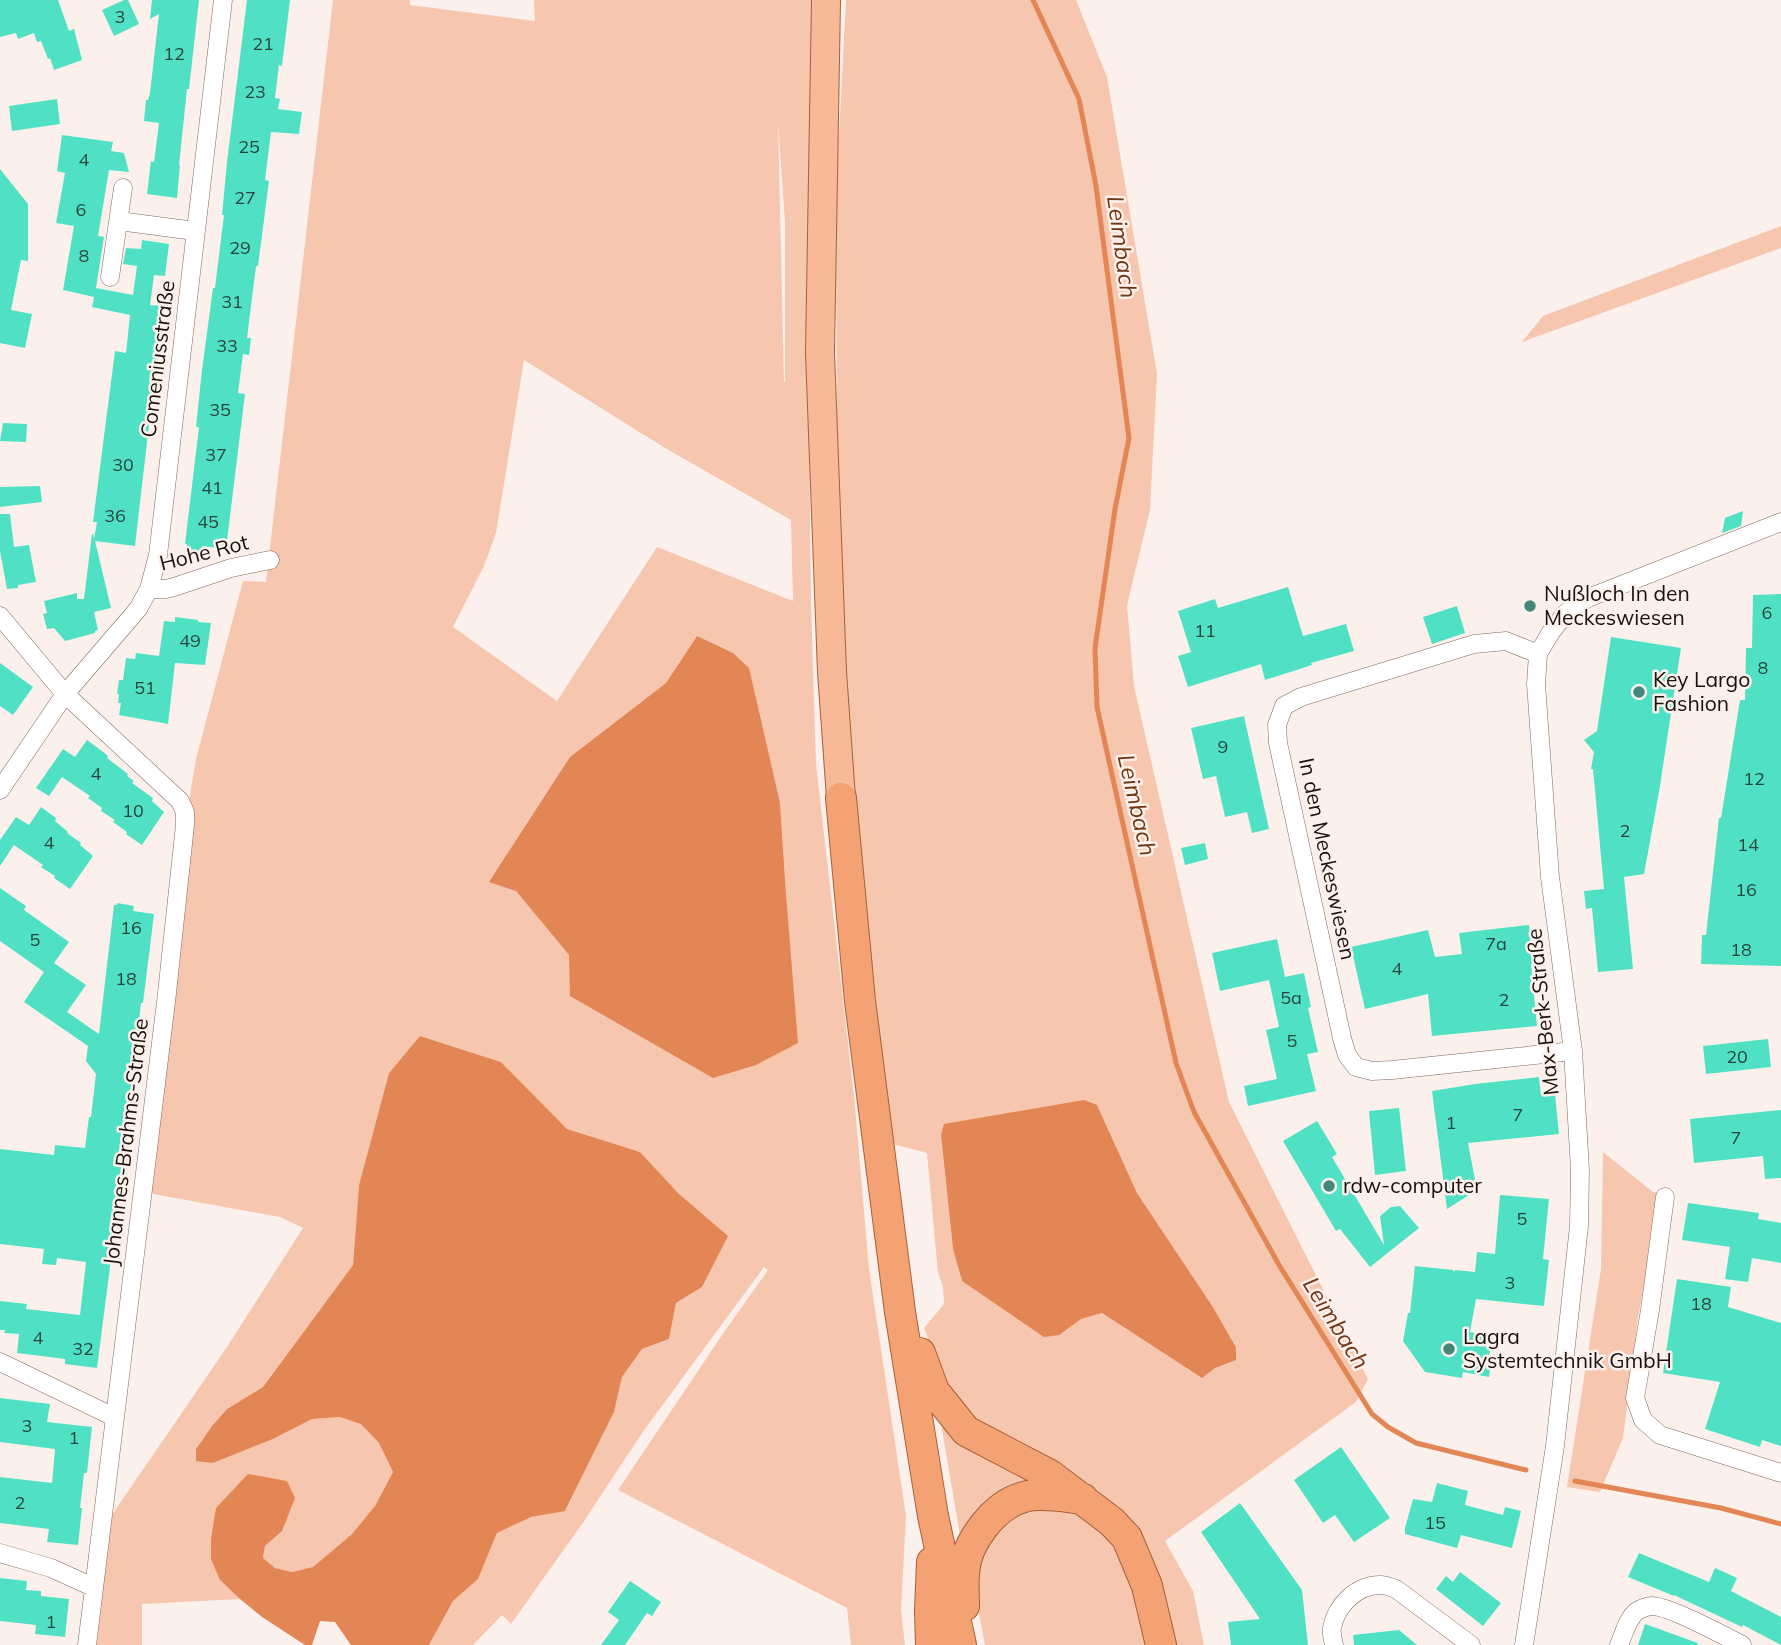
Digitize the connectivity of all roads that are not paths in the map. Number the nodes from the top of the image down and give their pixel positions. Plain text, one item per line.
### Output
1 (223, 0) edge
2 (826, 0) edge
3 (123, 188) dead end
4 (119, 221) junction
5 (195, 231) junction
6 (110, 277) dead end
7 (1781, 522) edge
8 (270, 561) dead end
9 (149, 589) junction
10 (0, 616) edge
11 (1538, 654) junction
12 (65, 694) junction
13 (0, 790) edge
14 (841, 798) joint
15 (1573, 1051) junction
16 (1665, 1197) dead end
17 (900, 1312) junction
18 (0, 1362) edge
19 (114, 1417) junction
20 (1781, 1473) edge
21 (1083, 1499) junction
22 (933, 1516) junction
23 (0, 1553) edge
24 (93, 1587) junction
25 (87, 1645) edge
26 (931, 1645) edge
27 (963, 1645) edge
28 (1161, 1645) edge
29 (1334, 1645) edge
30 (1471, 1645) edge
31 (1524, 1645) edge
32 (1619, 1645) edge
33 (1742, 1645) edge

1 - 5 street, Comeniusstraße
2 - 14 main road
3 - 4 street
4 - 5 street
4 - 6 street
5 - 9 street, Comeniusstraße
7 - 11 street, Max-Berk-Straße
8 - 9 street, Hohe Rot
9 - 12 street, Comeniusstraße
10 - 12 street
11 - 15 street, Max-Berk-Straße
11 - 15 street, In den Meckeswiesen
12 - 13 street, Comeniusstraße
12 - 19 street, Johannes-Brahms-Straße
14 - 17 highway
15 - 31 street, Max-Berk-Straße
16 - 20 street
17 - 21 highway
17 - 22 highway
18 - 19 street
19 - 24 street, Johannes-Brahms-Straße
21 - 27 highway
21 - 28 highway
22 - 26 highway
22 - 27 highway
23 - 24 street
24 - 25 street, Johannes-Brahms-Straße
29 - 30 street
32 - 33 street

